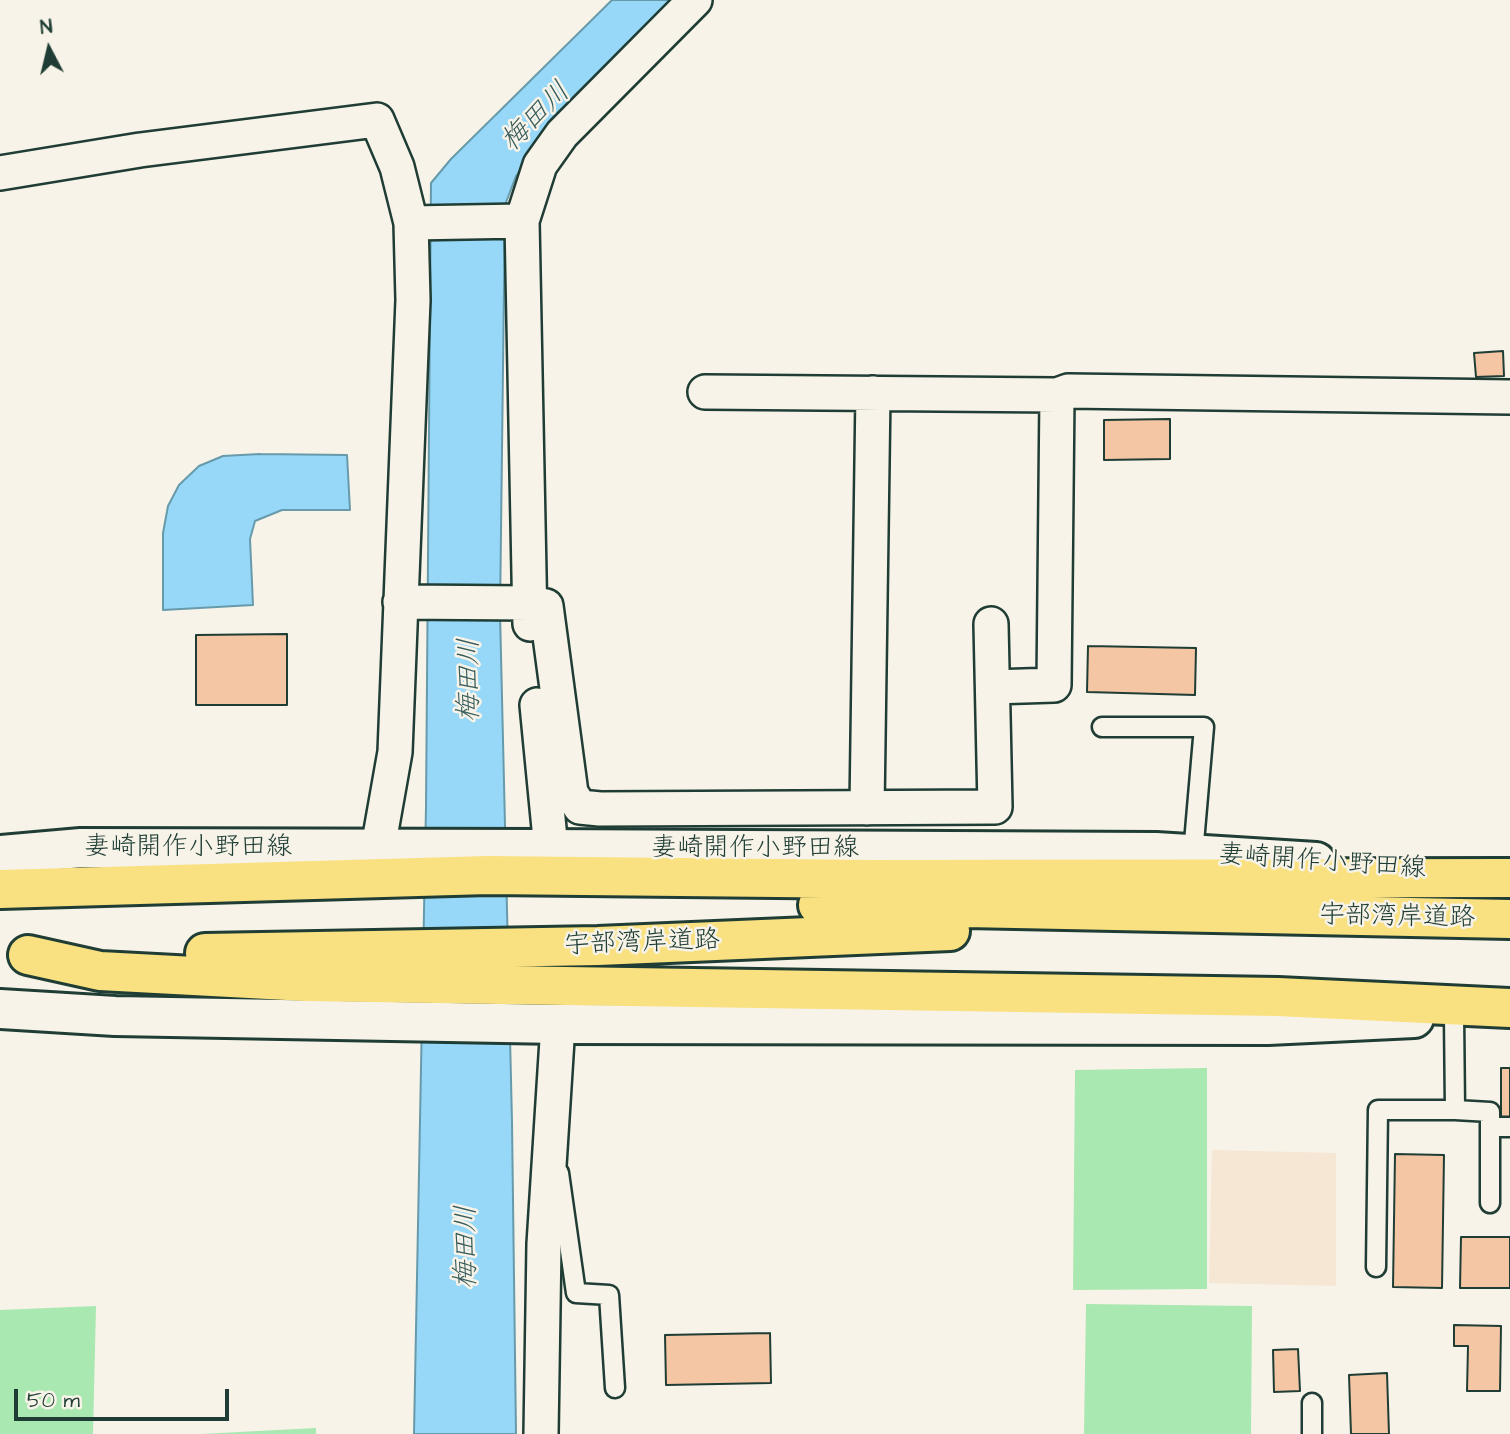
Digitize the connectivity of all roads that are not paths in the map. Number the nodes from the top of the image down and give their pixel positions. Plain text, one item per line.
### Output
1 (695, 0) edge
2 (0, 173) edge
3 (515, 221) junction
4 (416, 223) junction
5 (705, 392) dead end
6 (873, 393) junction
7 (1057, 395) junction
8 (1510, 397) edge
9 (412, 602) junction
10 (520, 603) junction
11 (991, 624) dead end
12 (993, 687) junction
13 (1102, 727) dead end
14 (867, 808) junction
15 (383, 848) junction
16 (546, 849) junction
17 (0, 855) edge
18 (1193, 855) junction
19 (1510, 876) edge
20 (0, 889) edge
21 (0, 895) edge
22 (1284, 917) junction
23 (1510, 919) edge
24 (14, 955) edge
25 (0, 1009) edge
26 (1510, 1011) edge
27 (1454, 1016) junction
28 (558, 1024) junction
29 (1455, 1110) junction
30 (1490, 1127) junction
31 (1510, 1128) edge
32 (551, 1135) junction
33 (1490, 1203) dead end
34 (1376, 1267) dead end
35 (615, 1388) dead end
36 (1312, 1403) dead end
37 (541, 1434) edge
38 (1312, 1434) edge

1 - 3 street
2 - 4 street
3 - 4 street
3 - 10 street
4 - 9 street
5 - 6 street
6 - 7 street
6 - 14 street
7 - 8 street
7 - 12 street
9 - 10 street
9 - 15 street
10 - 14 street
10 - 16 street
11 - 12 street
12 - 14 street
13 - 18 lane
15 - 16 main road, 妻崎開作小野田線
15 - 17 main road, 妻崎開作小野田線
16 - 18 main road, 妻崎開作小野田線
18 - 19 main road, 妻崎開作小野田線
19 - 20 highway
21 - 22 highway, 宇部湾岸道路
22 - 23 highway, 宇部湾岸道路
22 - 24 highway, 宇部湾岸道路
24 - 26 highway
25 - 28 main road
26 - 27 main road
27 - 28 main road
27 - 29 lane
28 - 32 street
29 - 30 lane
29 - 34 lane
30 - 31 lane
30 - 33 lane
32 - 35 lane
32 - 37 street
36 - 38 lane

